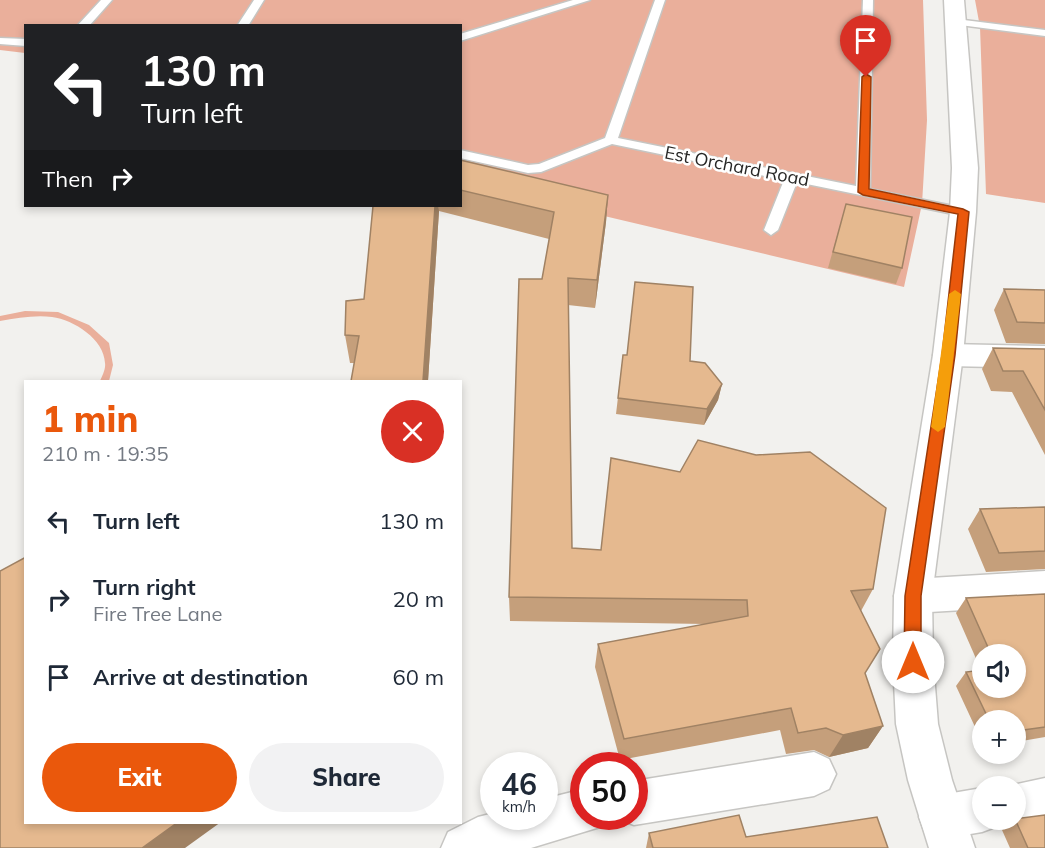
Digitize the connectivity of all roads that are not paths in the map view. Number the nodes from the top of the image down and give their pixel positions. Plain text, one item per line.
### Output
1 (107, 0) edge
2 (259, 0) edge
3 (585, 0) edge
4 (660, 0) edge
5 (868, 0) edge
6 (955, 19) edge
7 (84, 24) edge
8 (243, 24) edge
9 (1045, 33) edge
10 (462, 37) edge
11 (0, 41) edge
12 (24, 43) edge
13 (1045, 46) edge
14 (610, 140) junction
15 (462, 154) edge
16 (792, 177) junction
17 (863, 192) junction
18 (963, 212) junction
19 (771, 230) dead end
20 (948, 355) junction
21 (1045, 357) edge
22 (1045, 588) edge
23 (913, 596) junction
24 (814, 774) dead end
25 (1045, 800) edge
26 (648, 801) edge
27 (1026, 803) edge
28 (570, 816) edge
29 (958, 825) edge
30 (464, 848) edge

1 - 7 lane
2 - 8 lane
3 - 10 lane
4 - 14 lane
5 - 17 lane
6 - 9 lane
6 - 13 lane
6 - 18 main road
11 - 12 lane
14 - 15 lane
14 - 16 lane, Est Orchard Road
16 - 17 lane, Est Orchard Road
16 - 19 lane
17 - 18 lane, Est Orchard Road
18 - 20 main road
20 - 21 main road
20 - 23 main road
22 - 23 main road
23 - 29 main road
24 - 26 main road
25 - 27 main road
28 - 30 main road

